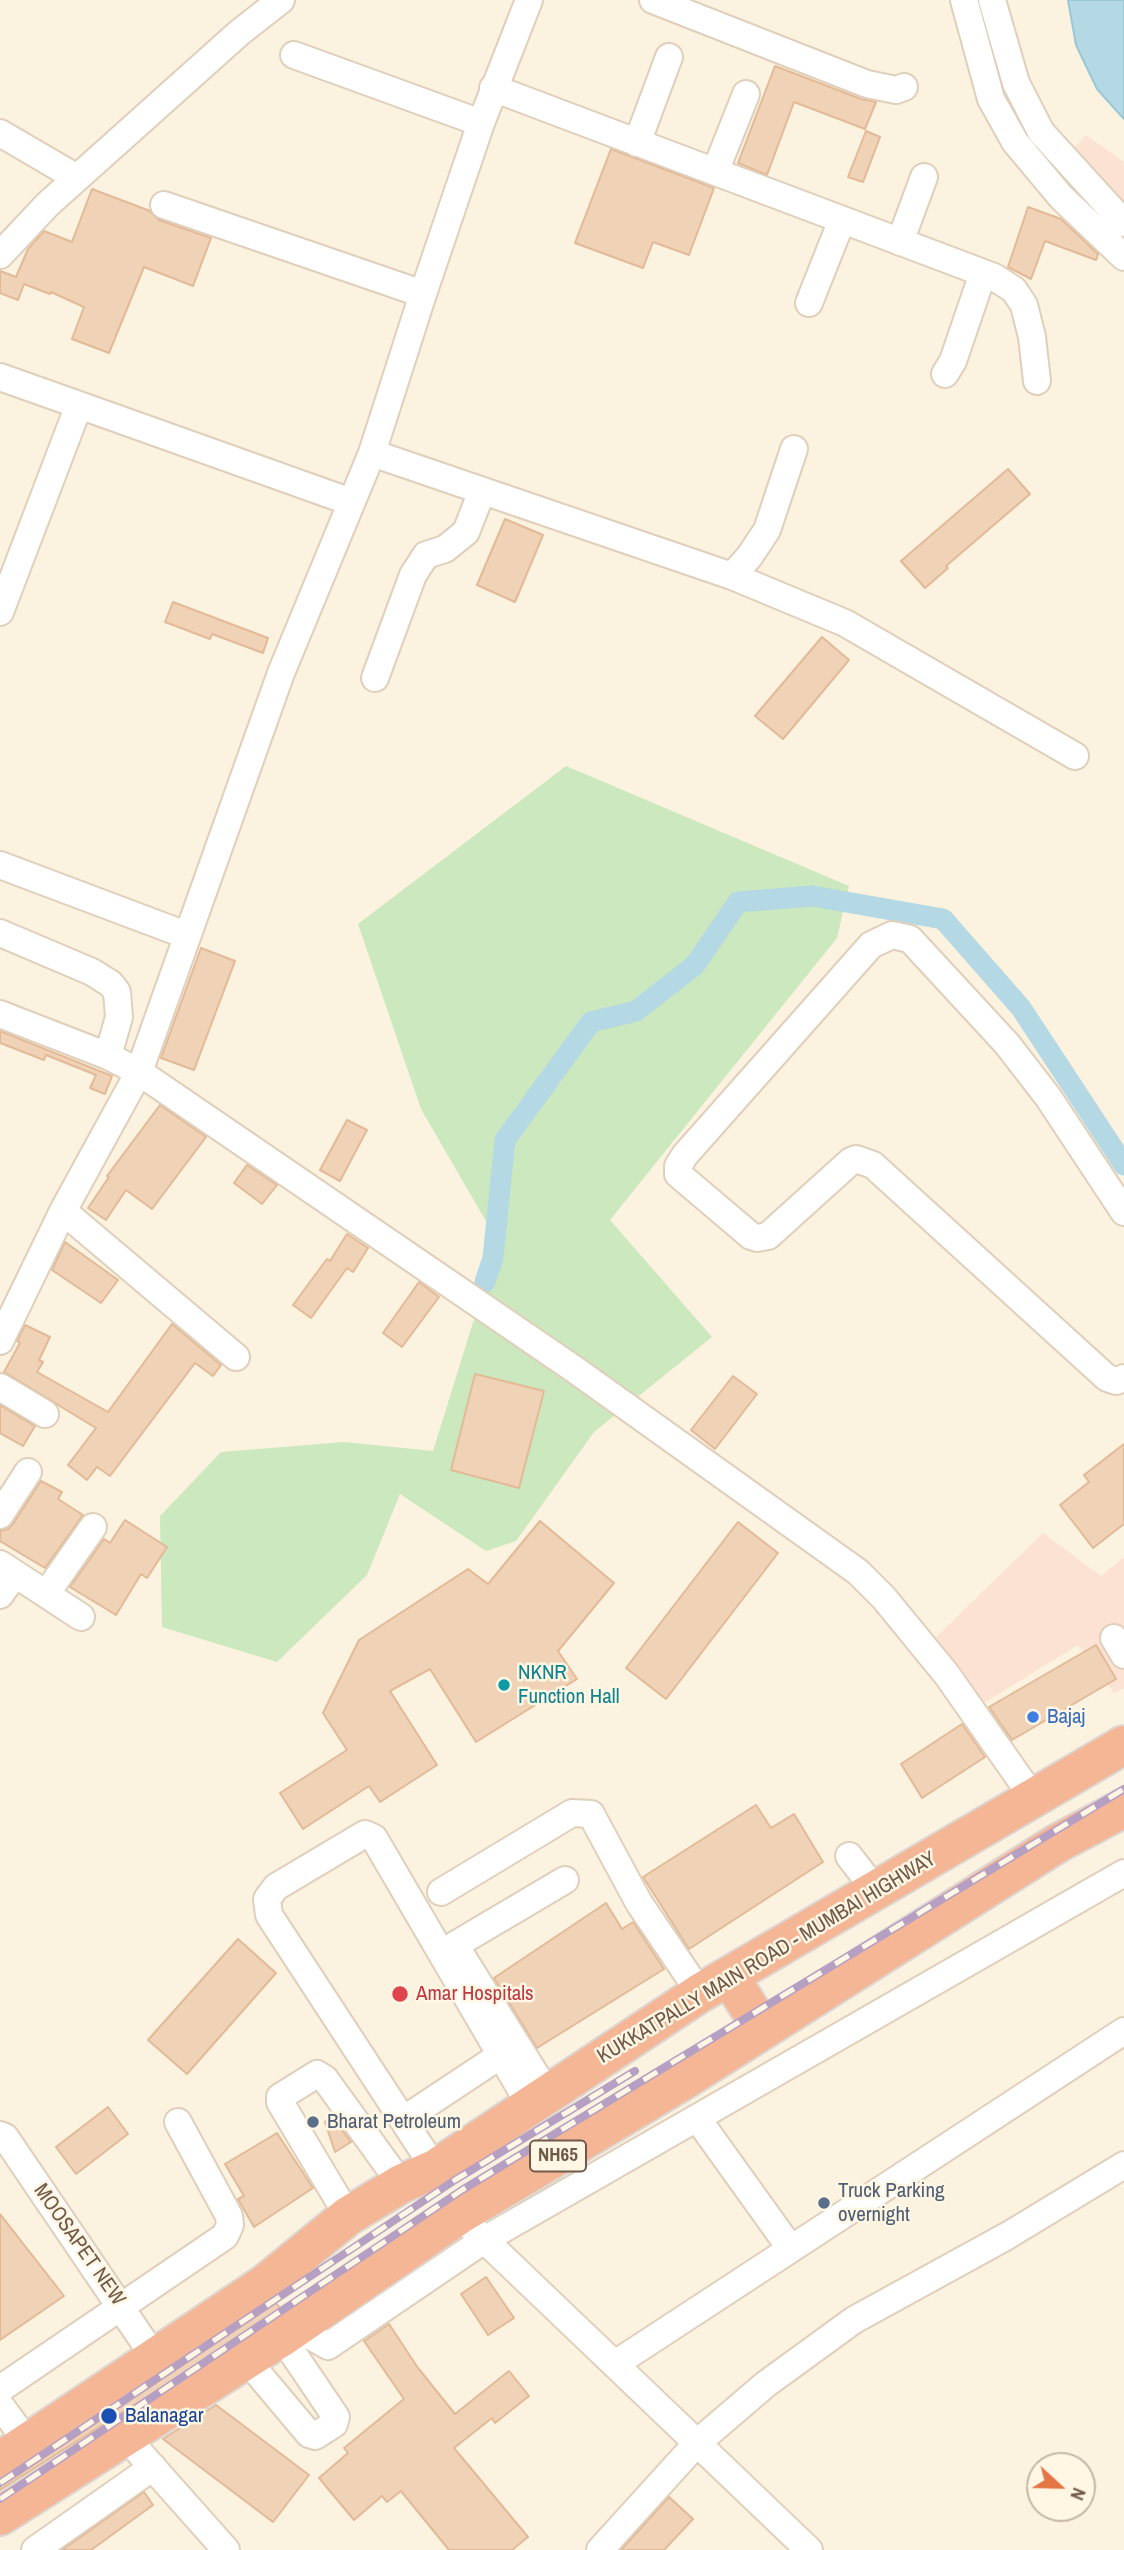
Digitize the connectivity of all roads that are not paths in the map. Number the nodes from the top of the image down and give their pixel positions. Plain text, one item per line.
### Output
1 (281, 0) edge
2 (528, 0) edge
3 (653, 0) edge
4 (964, 0) edge
5 (992, 0) edge
6 (706, 10) edge
7 (294, 55) dead end
8 (669, 57) dead end
9 (904, 87) dead end
10 (493, 88) junction
11 (746, 94) dead end
12 (481, 123) junction
13 (0, 134) edge
14 (637, 143) junction
15 (715, 172) junction
16 (924, 177) dead end
17 (77, 178) junction
18 (164, 205) dead end
19 (842, 220) junction
20 (1124, 223) edge
21 (900, 242) junction
22 (0, 255) edge
23 (1124, 257) edge
24 (984, 273) junction
25 (422, 294) junction
26 (809, 303) dead end
27 (945, 374) dead end
28 (0, 377) edge
29 (1037, 381) dead end
30 (79, 405) junction
31 (794, 449) dead end
32 (372, 453) junction
33 (482, 491) junction
34 (351, 502) junction
35 (9, 558) edge
36 (732, 576) junction
37 (0, 612) edge
38 (375, 678) dead end
39 (1075, 756) dead end
40 (0, 865) edge
41 (0, 933) edge
42 (186, 935) junction
43 (0, 1014) edge
44 (108, 1056) junction
45 (139, 1072) junction
46 (63, 1211) junction
47 (1124, 1212) edge
48 (0, 1340) edge
49 (236, 1357) dead end
50 (1124, 1378) edge
51 (0, 1387) edge
52 (45, 1414) dead end
53 (28, 1472) dead end
54 (0, 1515) edge
55 (93, 1527) dead end
56 (5, 1578) edge
57 (46, 1594) junction
58 (81, 1617) dead end
59 (1124, 1745) edge
60 (1034, 1799) junction
61 (1124, 1808) edge
62 (849, 1856) dead end
63 (1124, 1873) edge
64 (565, 1880) dead end
65 (876, 1891) junction
66 (440, 1892) dead end
67 (714, 1985) junction
68 (763, 2030) junction
69 (1124, 2031) edge
70 (501, 2055) junction
71 (538, 2099) junction
72 (697, 2118) junction
73 (403, 2120) junction
74 (178, 2122) dead end
75 (0, 2135) edge
76 (1124, 2165) edge
77 (436, 2169) junction
78 (401, 2184) junction
79 (348, 2216) junction
80 (472, 2228) junction
81 (791, 2249) junction
82 (123, 2308) junction
83 (289, 2332) junction
84 (155, 2358) junction
85 (246, 2359) junction
86 (615, 2364) junction
87 (308, 2375) junction
88 (0, 2389) edge
89 (278, 2395) junction
90 (0, 2405) edge
91 (124, 2435) junction
92 (697, 2443) junction
93 (14, 2452) edge
94 (153, 2467) junction
95 (0, 2516) edge
96 (35, 2550) edge
97 (226, 2550) edge
98 (600, 2550) edge
99 (809, 2550) edge

1 - 17 street
2 - 10 street
3 - 6 street
4 - 23 street
5 - 20 street
6 - 9 street
7 - 12 street
8 - 14 street
10 - 12 street
10 - 14 street
11 - 15 street
12 - 25 street
13 - 17 street
14 - 15 street
15 - 19 street
16 - 21 street
17 - 22 street
18 - 25 street
19 - 21 street
19 - 26 street
21 - 24 street
24 - 27 street
24 - 29 street
25 - 32 street
28 - 30 street
30 - 34 street
30 - 35 street
31 - 36 street
32 - 33 street
32 - 34 street
33 - 36 street
33 - 38 street
34 - 42 street
35 - 37 street
36 - 39 street
40 - 42 street
41 - 44 street
42 - 45 street
43 - 44 street
44 - 45 street
45 - 46 street
45 - 60 street
46 - 48 street
46 - 49 street
47 - 50 street
51 - 52 street
53 - 54 street
55 - 57 street
56 - 57 street
57 - 58 street
59 - 60 highway, KUKKATPALLY MAIN ROAD - MUMBAI HIGHWAY / NH65
60 - 65 highway, KUKKATPALLY MAIN ROAD - MUMBAI HIGHWAY / NH65
61 - 68 highway, NH65
62 - 65 street
63 - 72 street
64 - 71 street
65 - 67 highway, KUKKATPALLY MAIN ROAD - MUMBAI HIGHWAY / NH65
66 - 67 street
67 - 68 highway
67 - 71 highway, KUKKATPALLY MAIN ROAD - MUMBAI HIGHWAY / NH65
68 - 80 highway, NH65
69 - 81 street
70 - 71 street
70 - 73 street
70 - 73 street
71 - 77 highway, KUKKATPALLY MAIN ROAD - MUMBAI HIGHWAY / NH65
72 - 80 street
72 - 81 street
73 - 77 street
74 - 82 street
75 - 82 street, MOOSAPET NEW
76 - 92 street
77 - 78 highway, KUKKATPALLY MAIN ROAD - MUMBAI HIGHWAY / NH65
78 - 79 highway, KUKKATPALLY MAIN ROAD - MUMBAI HIGHWAY / NH65
78 - 79 street
79 - 84 highway, KUKKATPALLY MAIN ROAD - MUMBAI HIGHWAY / NH65
80 - 83 highway, NH65
80 - 86 street
81 - 86 street
82 - 84 street, MOOSAPET NEW
82 - 88 street
83 - 85 highway, NH65
83 - 87 street
84 - 93 highway, KUKKATPALLY MAIN ROAD - MUMBAI HIGHWAY / NH65
85 - 89 street
85 - 91 highway, NH65
86 - 92 street
87 - 89 street
87 - 89 street
90 - 93 street
91 - 94 street
91 - 95 highway, NH65
92 - 98 street
92 - 99 street
94 - 96 street
94 - 97 street

